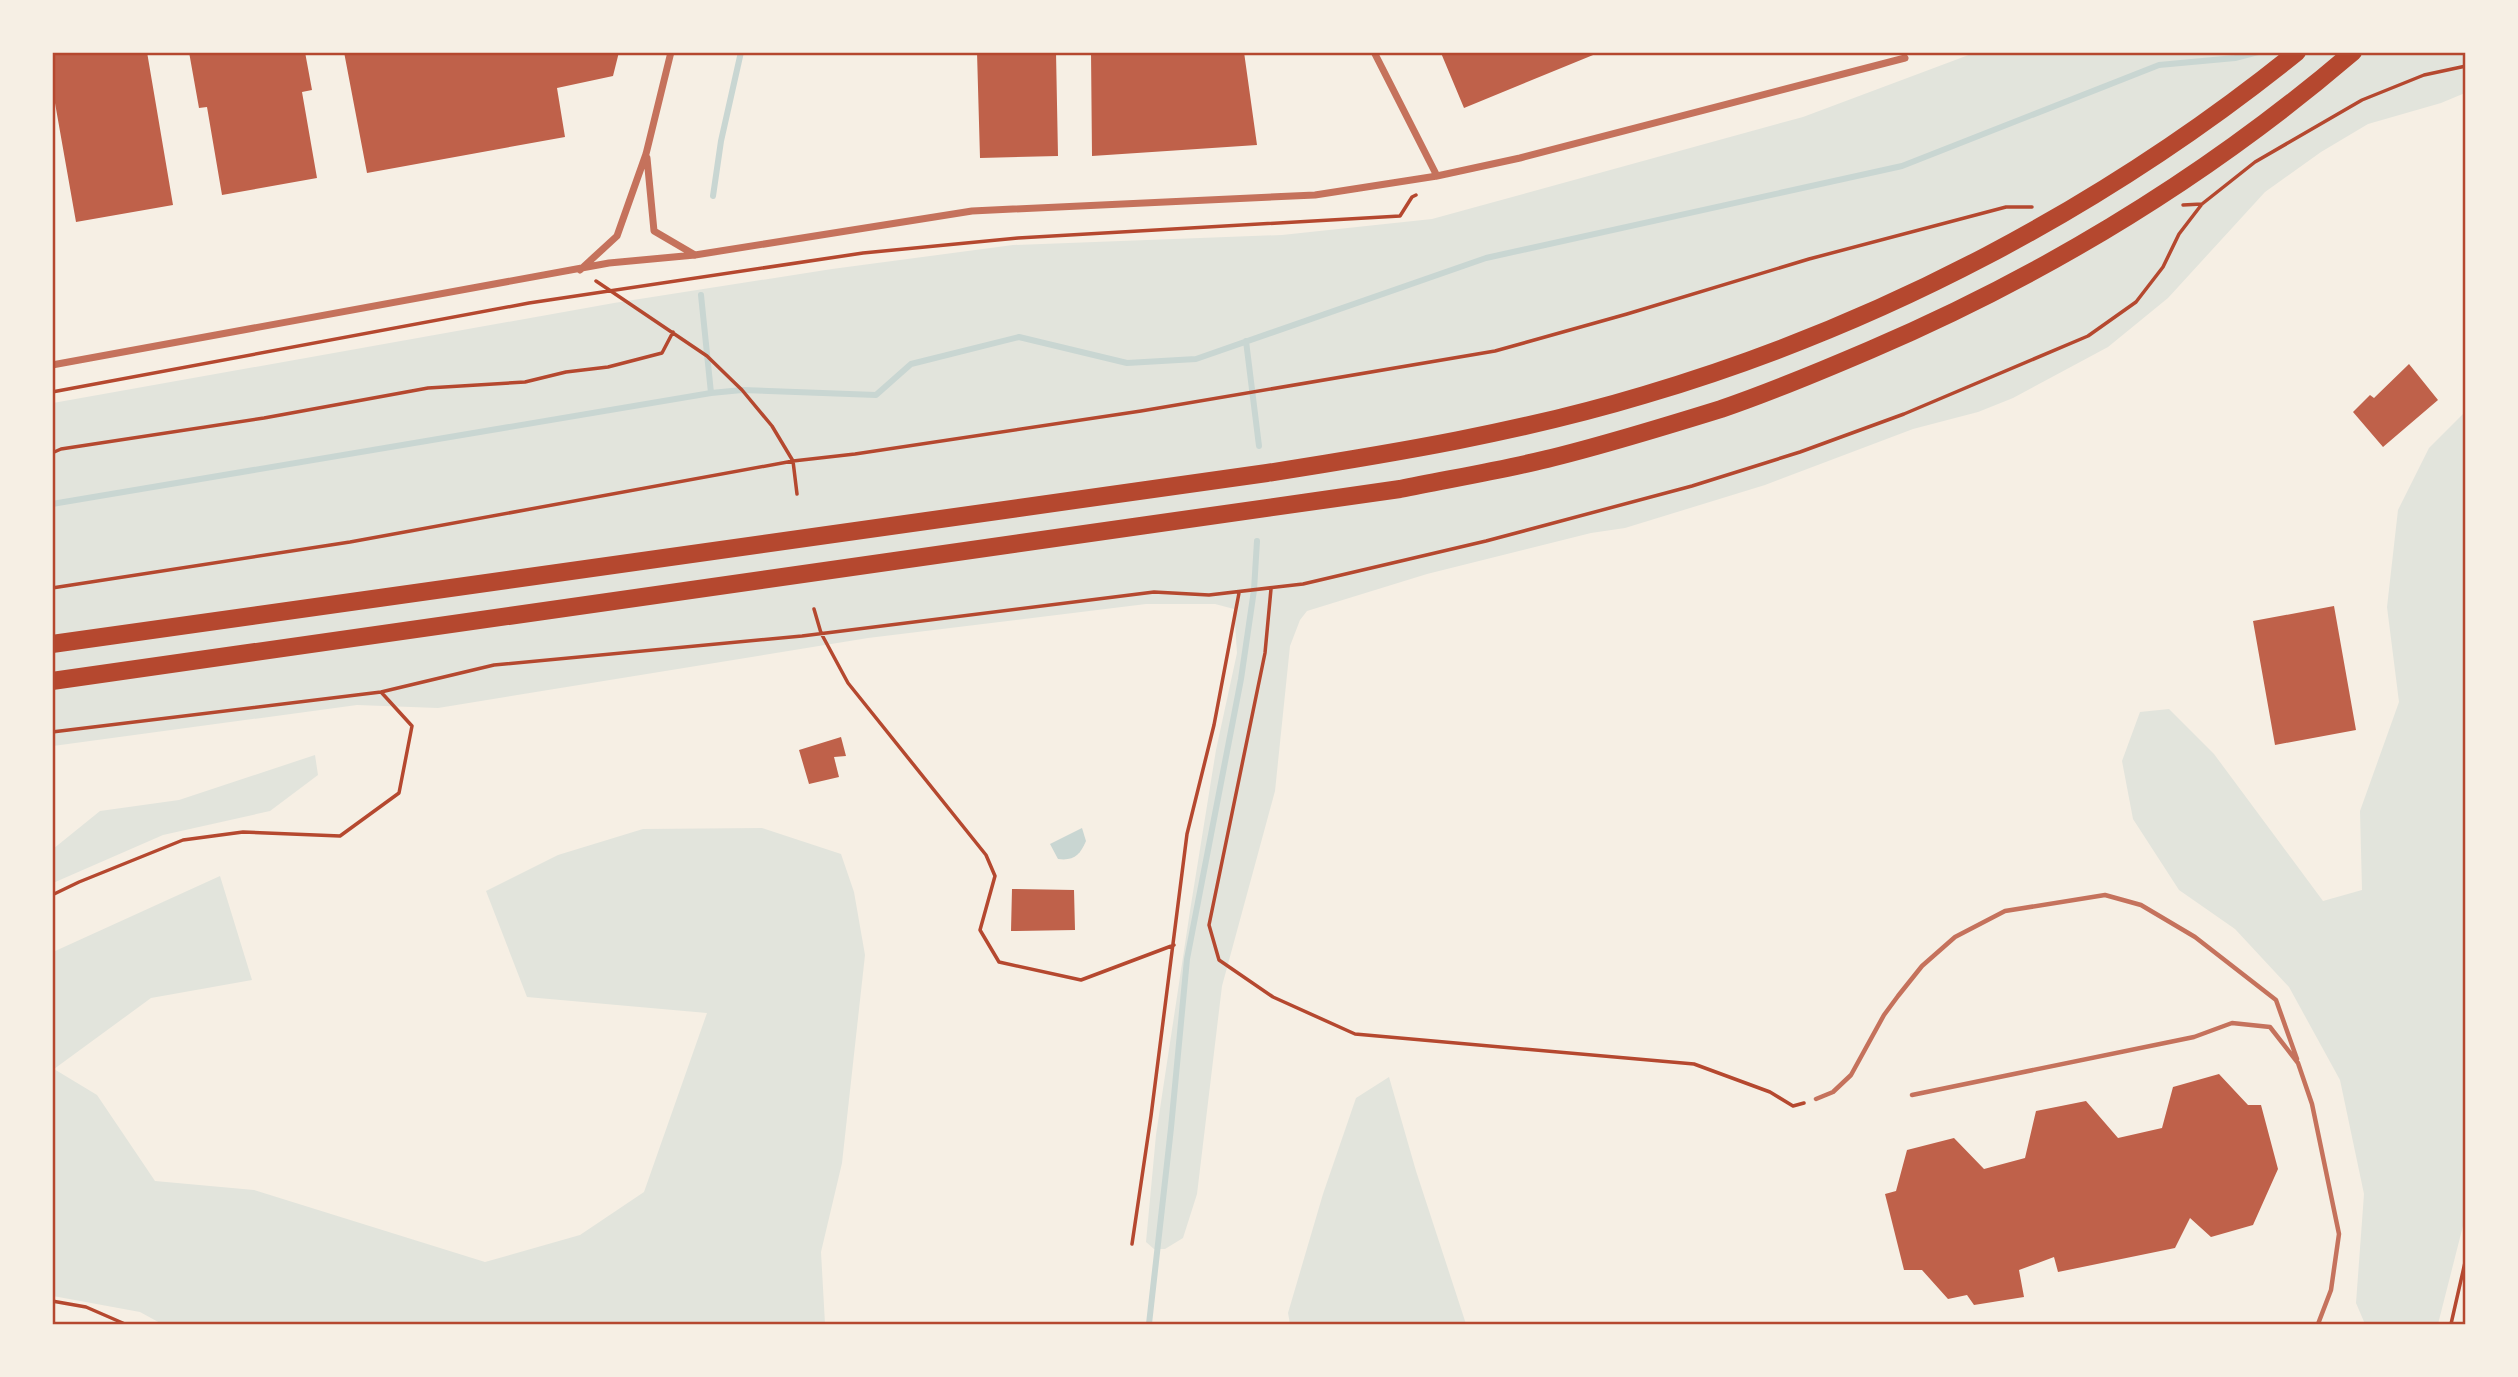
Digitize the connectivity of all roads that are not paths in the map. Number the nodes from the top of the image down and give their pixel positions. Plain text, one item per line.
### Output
1 (671, 52) edge
2 (1374, 52) edge
3 (2297, 52) edge
4 (2353, 52) edge
5 (1906, 58) dead end
6 (646, 154) junction
7 (1437, 176) junction
8 (695, 255) junction
9 (580, 270) junction
10 (52, 365) edge
11 (52, 644) edge
12 (52, 681) edge
13 (2298, 1063) junction
14 (1912, 1095) dead end
15 (1816, 1099) road end
16 (2318, 1325) edge

1 - 6 street
2 - 7 street
3 - 11 highway
4 - 12 highway
5 - 7 street
6 - 8 street
6 - 9 street
7 - 8 street
8 - 9 street
9 - 10 street
13 - 14 lane
13 - 15 lane
13 - 16 lane

